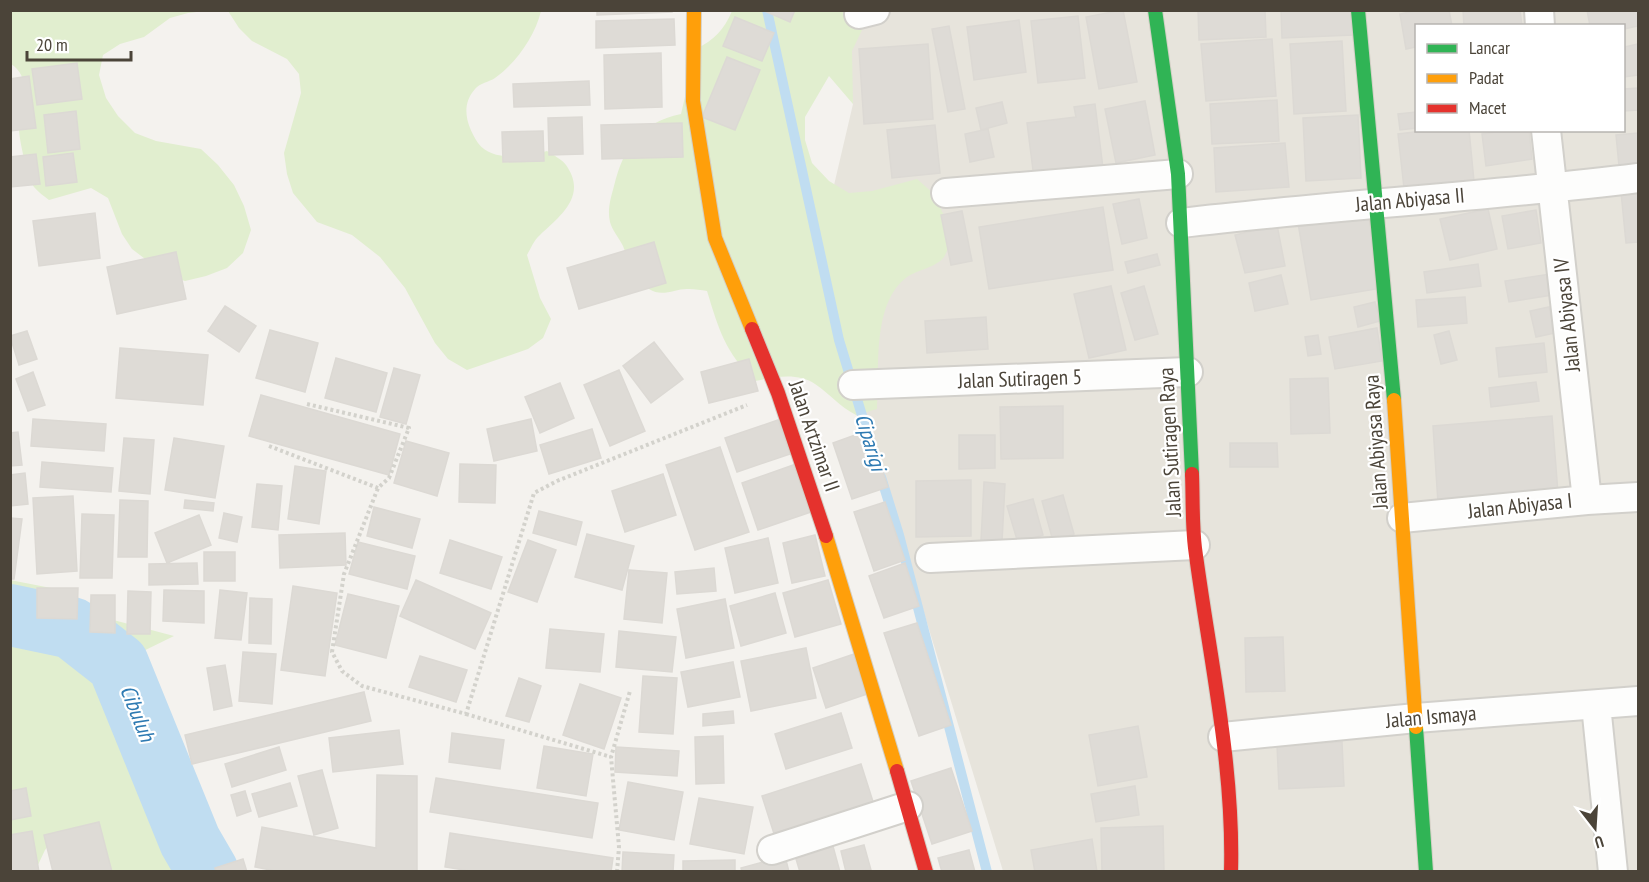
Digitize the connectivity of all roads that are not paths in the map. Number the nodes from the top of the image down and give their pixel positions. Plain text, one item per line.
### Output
1 (694, 10) edge
2 (1155, 10) edge
3 (1358, 10) edge
4 (1546, 132) edge
5 (1178, 174) junction
6 (1638, 178) edge
7 (1554, 188) junction
8 (946, 193) dead end
9 (1374, 203) junction
10 (1181, 223) junction
11 (1188, 372) junction
12 (853, 385) dead end
13 (1638, 497) edge
14 (1587, 500) junction
15 (1402, 518) junction
16 (1196, 545) junction
17 (930, 558) dead end
18 (1638, 701) edge
19 (1596, 705) junction
20 (1416, 718) junction
21 (1223, 737) junction
22 (908, 806) junction
23 (772, 850) dead end
24 (926, 872) edge
25 (1231, 872) edge
26 (1426, 872) edge
27 (1613, 872) edge

1 - 22 street, Jalan Artzimar II
2 - 5 street, Jalan Sutiragen Raya
3 - 9 street, Jalan Abiyasa Raya
4 - 7 street, Jalan Abiyasa IV
5 - 8 street
5 - 10 street, Jalan Sutiragen Raya
6 - 7 street, Jalan Abiyasa II
7 - 9 street, Jalan Abiyasa II
7 - 14 street, Jalan Abiyasa IV
9 - 10 street, Jalan Abiyasa II
9 - 15 street, Jalan Abiyasa Raya
10 - 11 street, Jalan Sutiragen Raya
11 - 12 street, Jalan Sutiragen 5
11 - 16 street, Jalan Sutiragen Raya
13 - 14 street, Jalan Abiyasa I
14 - 15 street, Jalan Abiyasa I
15 - 20 street, Jalan Abiyasa Raya
16 - 17 street
16 - 21 street, Jalan Sutiragen Raya
18 - 19 street, Jalan Ismaya
19 - 20 street, Jalan Ismaya
19 - 27 street
20 - 21 street, Jalan Ismaya
20 - 26 street, Jalan Abiyasa Raya
21 - 25 street, Jalan Sutiragen Raya
22 - 23 street
22 - 24 street, Jalan Artzimar II

